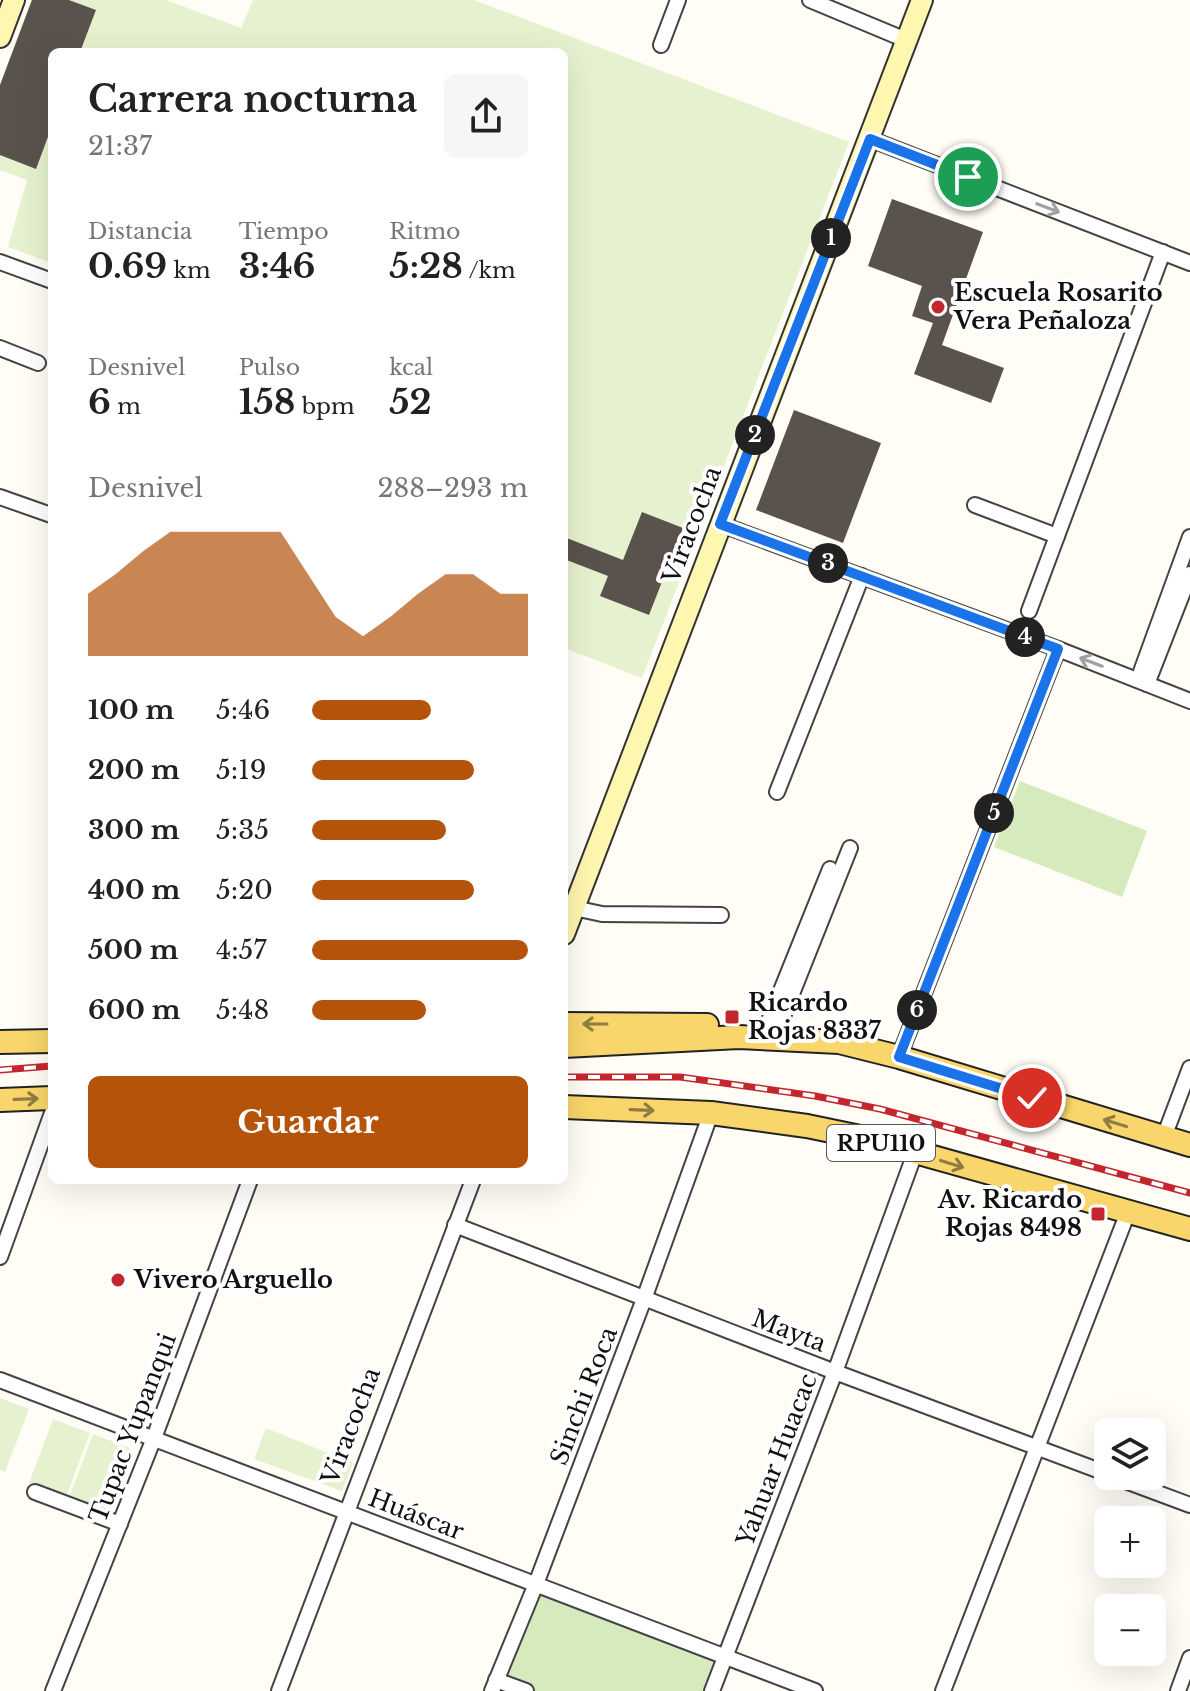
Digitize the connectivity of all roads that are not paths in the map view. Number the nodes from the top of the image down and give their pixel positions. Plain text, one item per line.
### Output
1 (14, 0) edge
2 (678, 0) edge
3 (810, 0) edge
4 (922, 0) edge
5 (0, 37) edge
6 (906, 40) junction
7 (661, 45) dead end
8 (870, 139) junction
9 (1163, 252) junction
10 (0, 262) edge
11 (1190, 263) edge
12 (48, 280) edge
13 (0, 348) edge
14 (38, 363) dead end
15 (0, 497) edge
16 (975, 505) dead end
17 (48, 514) edge
18 (720, 524) junction
19 (1057, 536) junction
20 (1190, 537) edge
21 (1190, 574) edge
22 (862, 576) junction
23 (1029, 611) dead end
24 (1058, 649) junction
25 (1143, 682) junction
26 (1190, 701) edge
27 (777, 792) dead end
28 (850, 848) dead end
29 (830, 869) dead end
30 (574, 908) junction
31 (721, 915) dead end
32 (568, 924) edge
33 (568, 1024) edge
34 (772, 1029) junction
35 (48, 1041) edge
36 (0, 1042) edge
37 (839, 1042) junction
38 (568, 1046) edge
39 (899, 1057) junction
40 (1190, 1068) edge
41 (48, 1098) edge
42 (0, 1100) edge
43 (568, 1107) edge
44 (711, 1113) junction
45 (48, 1124) edge
46 (1164, 1137) junction
47 (1190, 1145) edge
48 (915, 1153) junction
49 (249, 1184) edge
50 (471, 1184) edge
51 (1128, 1212) junction
52 (455, 1225) junction
53 (1190, 1229) edge
54 (0, 1257) edge
55 (644, 1299) junction
56 (835, 1372) junction
57 (0, 1380) edge
58 (154, 1438) junction
59 (1038, 1449) junction
60 (1094, 1469) edge
61 (1150, 1490) edge
62 (35, 1492) dead end
63 (1190, 1505) edge
64 (347, 1512) junction
65 (120, 1524) junction
66 (536, 1584) junction
67 (725, 1656) junction
68 (1190, 1658) edge
69 (494, 1685) edge
70 (53, 1691) edge
71 (279, 1691) edge
72 (526, 1691) edge
73 (712, 1691) edge
74 (815, 1691) edge
75 (943, 1691) edge
76 (1178, 1691) edge

1 - 5 main road
2 - 7 street
3 - 6 street
4 - 6 main road, Viracocha
6 - 8 main road, Viracocha
8 -> 9 street
8 - 18 main road, Viracocha
9 - 11 street
9 - 19 street
10 - 12 street
13 - 14 street
15 - 17 street
16 - 19 street
18 - 22 street
18 - 30 main road, Viracocha
19 - 23 street
20 - 25 street
21 - 25 street
22 - 24 street
22 - 27 street
25 -> 24 street
24 - 39 street
25 - 26 street
28 - 34 street
29 - 34 street
30 - 31 street
30 - 32 main road, Viracocha
34 -> 33 main road
34 - 37 main road
35 - 36 main road
37 - 38 main road
37 - 39 main road
46 -> 39 main road
40 - 46 street
42 -> 41 main road
43 -> 44 main road, RPU110
44 - 48 main road, RPU110
44 - 55 street, Sinchi Roca
45 - 54 street
46 - 47 main road
48 -> 51 main road, RPU110
48 - 56 street, Yahuar Huacac
49 - 58 street, Tupac Yupanqui
50 - 52 street, Viracocha
51 - 53 main road, RPU110
51 - 59 street
52 - 55 street, Mayta
52 - 64 street, Viracocha
55 - 56 street, Mayta
55 - 66 street, Sinchi Roca
56 - 59 street, Mayta
56 - 67 street, Yahuar Huacac
57 - 58 street, Huáscar
58 - 64 street, Huáscar
58 - 65 street, Tupac Yupanqui
59 - 60 street, Mayta
59 - 75 street
61 - 63 street, Mayta
62 - 65 street
64 - 66 street, Huáscar
64 - 71 street, Viracocha
65 - 70 street, Tupac Yupanqui
66 - 67 street, Huáscar
66 - 69 street, Sinchi Roca
67 - 73 street, Yahuar Huacac
67 - 74 street, Huáscar
68 - 76 street
69 - 72 street

